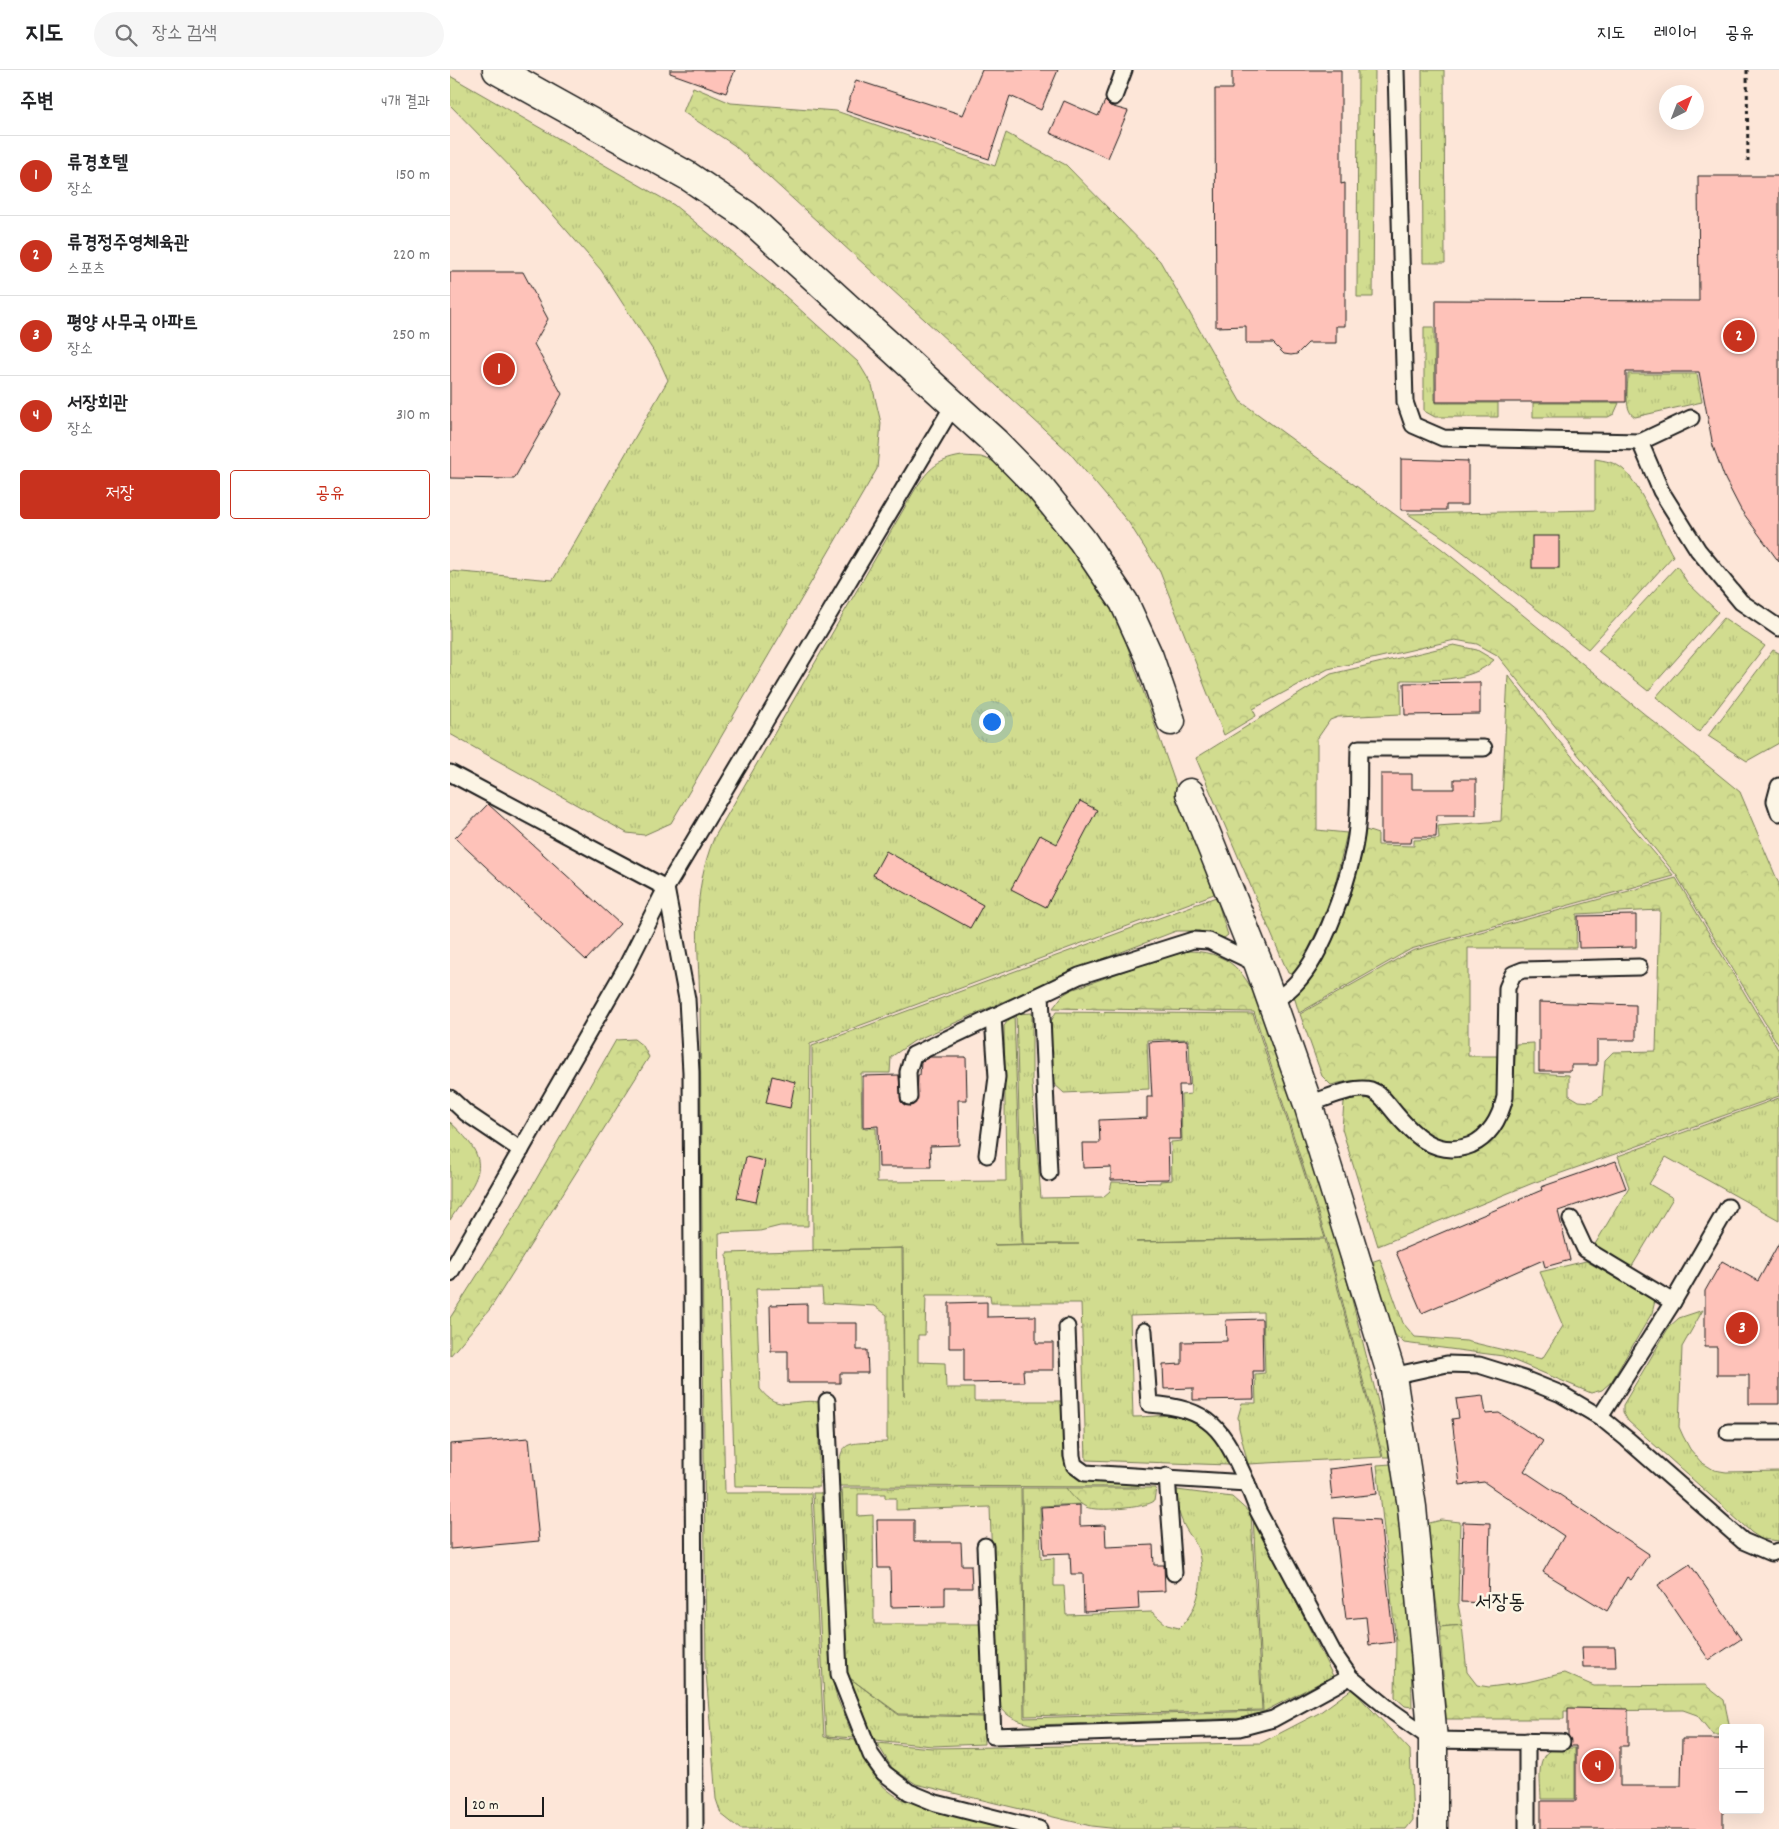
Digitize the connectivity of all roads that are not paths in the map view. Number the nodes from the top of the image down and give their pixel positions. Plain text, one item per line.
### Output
1 (498, 70) edge
2 (1124, 70) edge
3 (1396, 70) edge
4 (1114, 97) dead end
5 (954, 404) junction
6 (1691, 418) dead end
7 (1640, 442) junction
8 (1779, 628) edge
9 (1171, 721) dead end
10 (1484, 748) dead end
11 (450, 773) edge
12 (1779, 786) edge
13 (1190, 793) dead end
14 (1779, 813) edge
15 (666, 888) junction
16 (1259, 966) junction
17 (1639, 967) dead end
18 (1041, 995) junction
19 (1272, 1003) junction
20 (993, 1017) junction
21 (909, 1097) dead end
22 (450, 1098) edge
23 (1308, 1104) junction
24 (521, 1150) junction
25 (987, 1155) dead end
26 (1049, 1173) dead end
27 (1728, 1208) dead end
28 (1571, 1219) dead end
29 (450, 1273) edge
30 (1673, 1302) junction
31 (1067, 1327) dead end
32 (1144, 1331) dead end
33 (1392, 1376) junction
34 (827, 1401) dead end
35 (1600, 1418) junction
36 (1728, 1432) dead end
37 (1779, 1432) edge
38 (1167, 1476) junction
39 (1247, 1482) junction
40 (985, 1546) dead end
41 (1779, 1551) edge
42 (1174, 1573) dead end
43 (1350, 1677) junction
44 (1433, 1740) junction
45 (1527, 1741) junction
46 (1562, 1742) dead end
47 (695, 1829) edge
48 (1039, 1829) edge
49 (1433, 1829) edge
50 (1527, 1829) edge

1 - 5 street
2 - 4 lane
3 - 7 lane
5 - 9 street
5 - 15 lane
6 - 7 lane
7 - 8 lane
10 - 19 lane
11 - 15 lane
12 - 14 lane
13 - 16 street
15 - 24 lane
15 - 47 lane
16 - 18 lane
16 - 19 street
17 - 23 lane
18 - 20 lane
18 - 26 lane
19 - 23 street
20 - 21 lane
20 - 25 lane
22 - 24 lane
23 - 33 street
24 - 29 lane
27 - 30 lane
28 - 30 lane
30 - 35 lane
31 - 38 lane
32 - 39 lane
33 - 35 lane
33 - 44 street
34 - 48 lane
35 - 41 lane
36 - 37 lane
38 - 39 lane
38 - 42 lane
39 - 43 lane
40 - 43 lane
43 - 44 lane
44 - 45 lane
44 - 49 street
45 - 46 lane
45 - 50 lane

